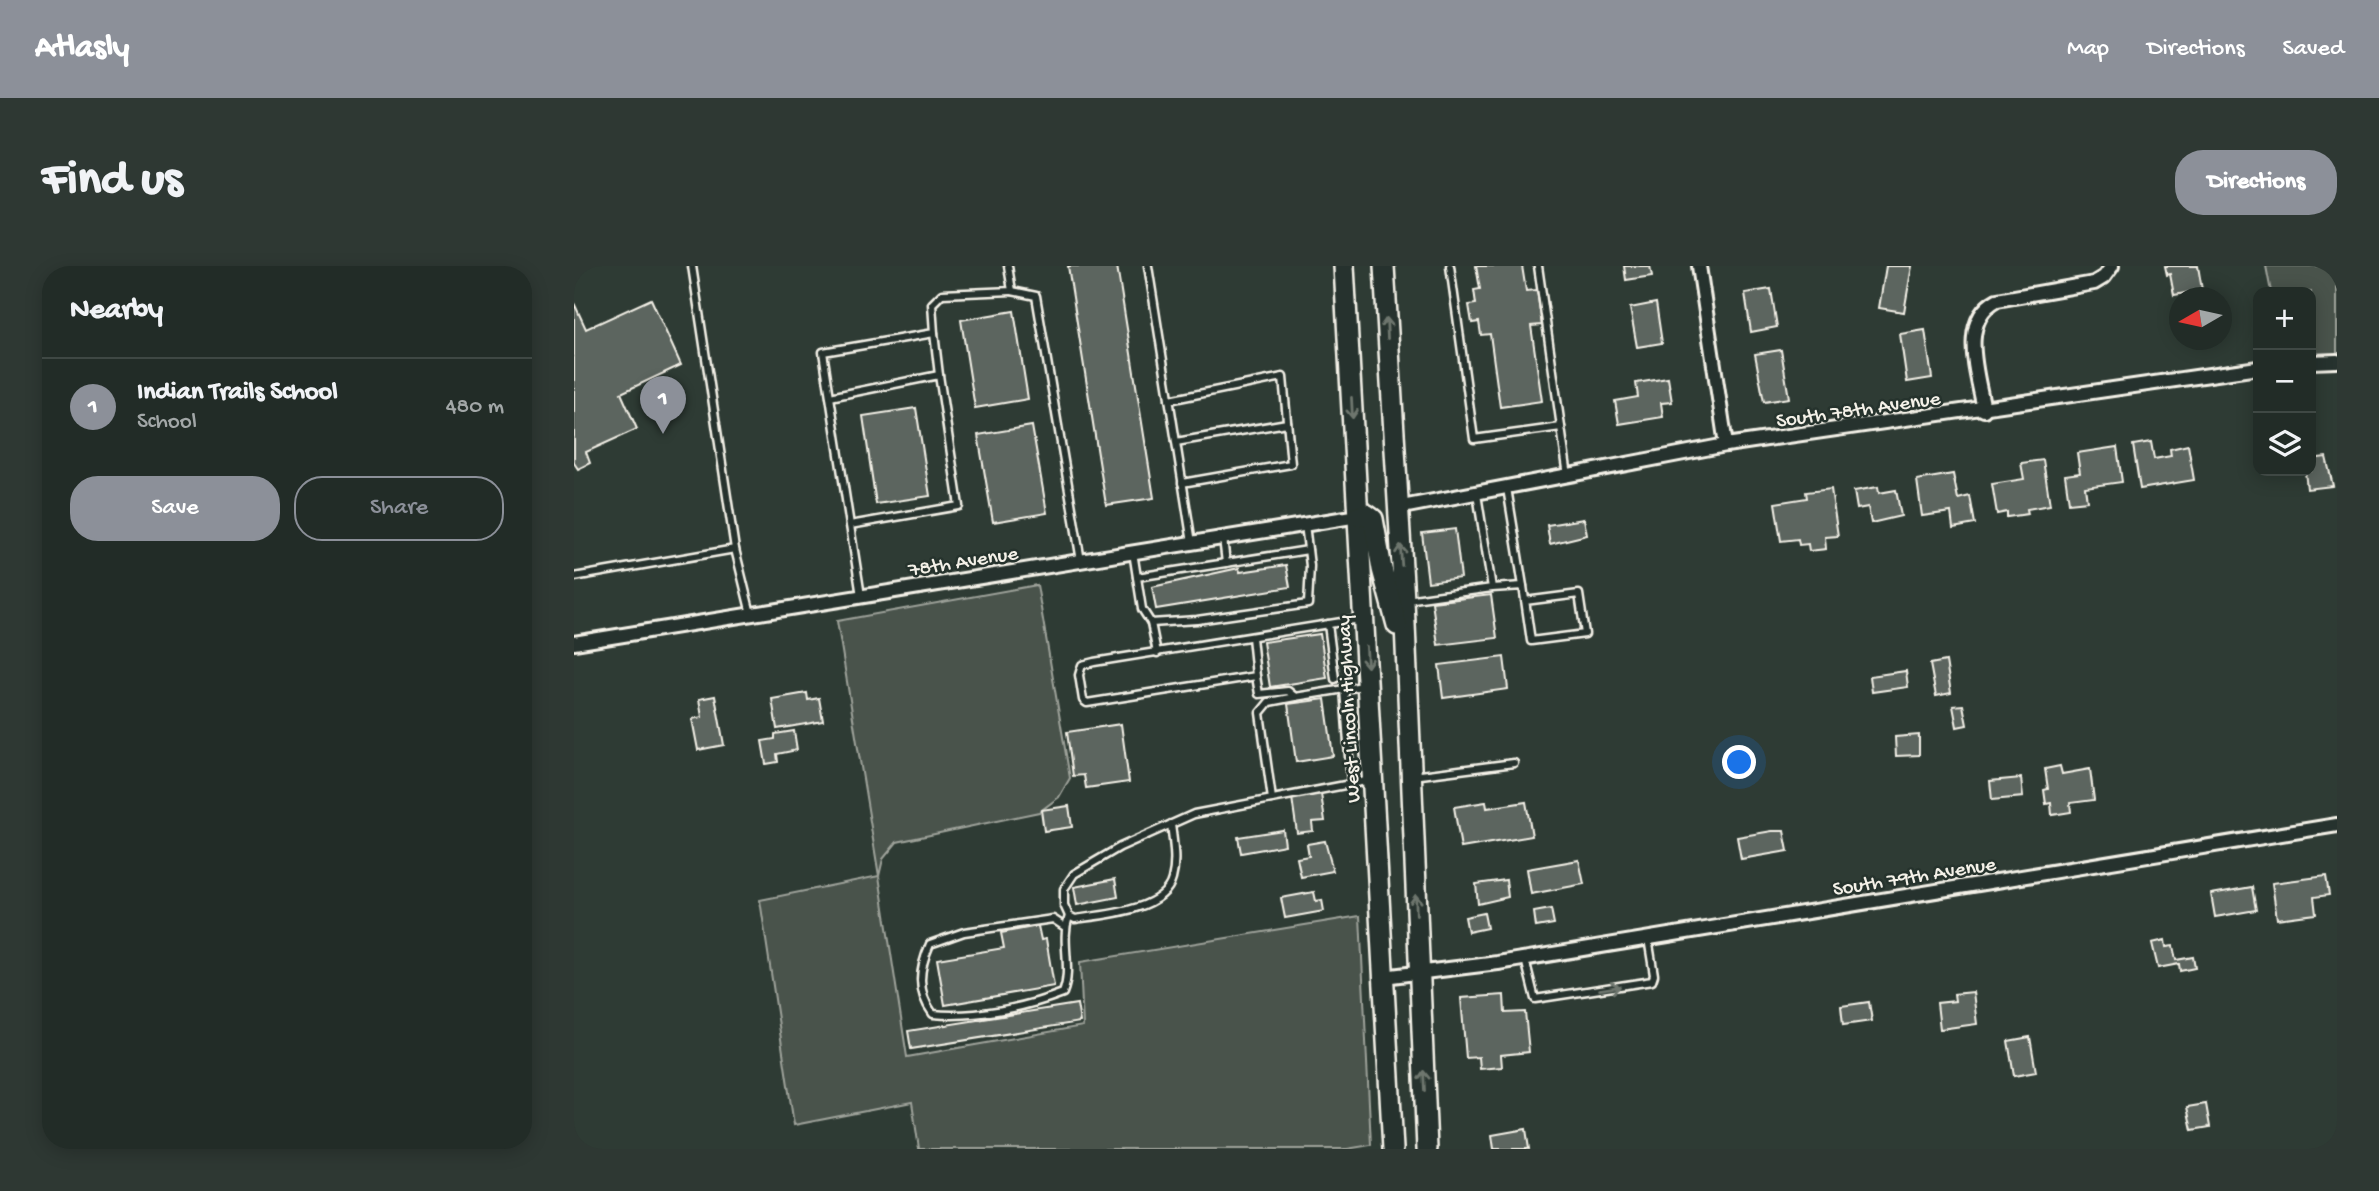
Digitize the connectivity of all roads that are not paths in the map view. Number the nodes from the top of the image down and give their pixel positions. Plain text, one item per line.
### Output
1 (692, 266) edge
2 (1008, 266) edge
3 (1148, 266) edge
4 (1344, 266) edge
5 (1384, 266) edge
6 (1450, 266) edge
7 (1538, 266) edge
8 (1699, 266) edge
9 (2112, 266) edge
10 (1012, 291) junction
11 (934, 333) junction
12 (2337, 361) edge
13 (2316, 362) edge
14 (2253, 369) edge
15 (939, 375) junction
16 (830, 397) junction
17 (1169, 400) junction
18 (1983, 410) junction
19 (1287, 423) junction
20 (1561, 427) junction
21 (1176, 442) junction
22 (1726, 445) junction
23 (1568, 476) junction
24 (1182, 483) junction
25 (1507, 488) junction
26 (1471, 495) junction
27 (1397, 508) junction
28 (1358, 516) junction
29 (1305, 524) junction
30 (850, 525) junction
31 (1223, 538) junction
32 (1192, 543) junction
33 (736, 549) junction
34 (1308, 550) junction
35 (1133, 552) junction
36 (1081, 561) junction
37 (1226, 563) junction
38 (574, 577) edge
39 (1137, 577) junction
40 (1523, 586) junction
41 (1492, 587) junction
42 (861, 596) junction
43 (1404, 600) junction
44 (1525, 601) junction
45 (751, 614) junction
46 (1365, 618) junction
47 (1151, 623) junction
48 (1328, 624) junction
49 (1251, 637) junction
50 (574, 643) edge
51 (1157, 653) junction
52 (1406, 659) junction
53 (1256, 676) junction
54 (1335, 679) dead end
55 (1368, 685) junction
56 (1344, 689) junction
57 (1295, 697) junction
58 (1514, 763) dead end
59 (1411, 777) junction
60 (1373, 780) junction
61 (1351, 784) junction
62 (1272, 799) junction
63 (1171, 824) junction
64 (2337, 825) edge
65 (1069, 916) junction
66 (1065, 927) junction
67 (1648, 939) junction
68 (1525, 959) junction
69 (1419, 973) junction
70 (1383, 977) junction
71 (1393, 1149) edge
72 (1427, 1149) edge

1 - 33 lane
2 - 10 lane
3 - 17 lane
4 -> 28 main road, West Lincoln Highway
27 -> 5 main road
6 - 20 lane
7 - 20 lane
8 - 22 street
9 - 18 street
10 - 11 lane
10 - 36 lane
11 - 15 lane
11 - 16 lane
12 - 13 street
14 - 18 street, South 78th Avenue
15 - 16 lane
15 - 30 lane
16 - 30 lane
17 - 19 lane
17 - 21 lane
18 - 22 street, South 78th Avenue
19 - 21 lane
19 - 24 lane
20 - 23 lane
21 - 24 lane
22 - 23 street, South 78th Avenue
23 - 25 street, South 78th Avenue
24 - 32 lane
25 - 26 street, South 78th Avenue
25 - 40 lane
26 - 27 street
26 - 41 lane
43 -> 27 main road
28 - 29 street, 78th Avenue
28 - 46 main road, West Lincoln Highway
28 - 52 main road
29 - 31 street, 78th Avenue
29 - 34 lane
30 - 42 lane
31 - 32 street, 78th Avenue
31 - 37 lane
32 - 35 street, 78th Avenue
33 - 38 lane
33 - 45 lane
34 - 37 lane
34 - 47 lane
35 - 36 street, 78th Avenue
35 - 39 lane
36 - 42 street, 78th Avenue
37 - 39 lane
39 - 47 lane
40 - 41 lane
40 - 44 lane
41 - 43 lane
42 - 45 street, 78th Avenue
43 - 52 main road
44 - 44 lane
45 - 50 street, 78th Avenue
46 - 48 lane
46 -> 55 main road, West Lincoln Highway
47 - 51 lane
48 - 49 lane
48 - 54 lane
49 - 51 lane
49 - 53 lane
51 - 53 lane
52 - 59 main road
53 - 57 lane
55 - 56 lane
55 - 60 main road, West Lincoln Highway
56 - 57 lane
56 - 61 lane
57 - 62 lane
58 - 59 lane
69 -> 59 main road
60 - 61 lane
60 - 70 main road, West Lincoln Highway
61 - 62 lane
62 - 63 lane
63 - 65 lane
63 - 65 lane
64 - 67 street, South 79th Avenue
65 - 66 lane
66 - 66 lane
67 - 68 street, South 79th Avenue
68 -> 67 lane
68 - 69 street, South 79th Avenue
69 - 70 street, South 79th Avenue
72 -> 69 main road
70 - 71 main road, West Lincoln Highway

